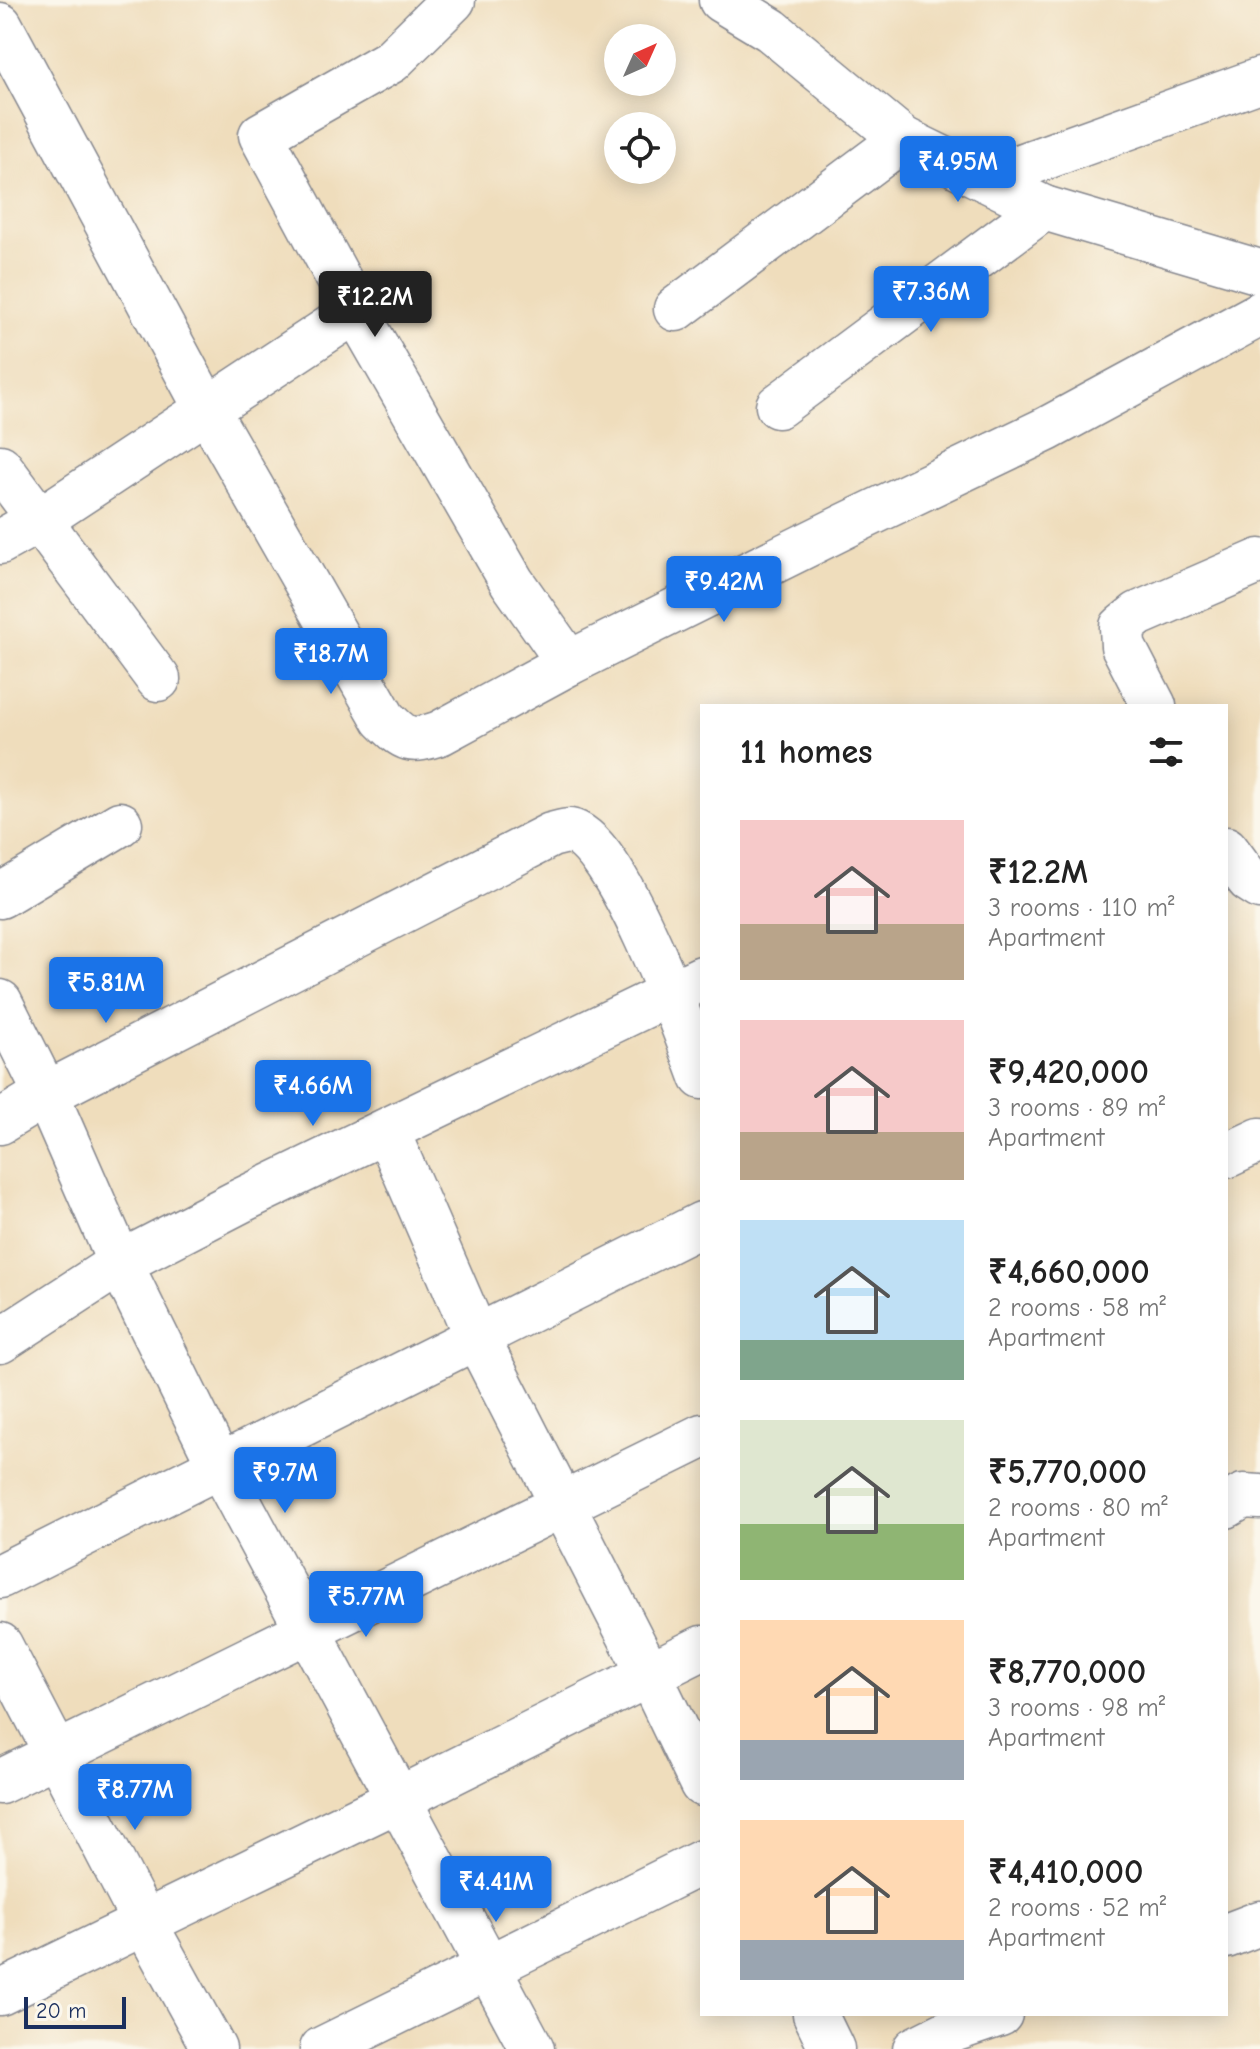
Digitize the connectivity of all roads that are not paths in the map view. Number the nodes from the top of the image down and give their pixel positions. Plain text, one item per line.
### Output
1 (453, 0) edge
2 (721, 0) edge
3 (0, 25) edge
4 (1260, 80) edge
5 (903, 139) junction
6 (985, 179) junction
7 (1044, 208) junction
8 (1260, 272) edge
9 (676, 309) dead end
10 (356, 311) junction
11 (1260, 314) edge
12 (778, 406) dead end
13 (206, 408) junction
14 (0, 467) edge
15 (41, 519) junction
16 (0, 542) edge
17 (1260, 561) edge
18 (569, 663) junction
19 (158, 679) dead end
20 (1153, 704) edge
21 (120, 824) dead end
22 (1228, 852) edge
23 (1260, 887) edge
24 (0, 896) edge
25 (687, 986) edge
26 (0, 1002) edge
27 (700, 1065) edge
28 (46, 1094) junction
29 (0, 1122) edge
30 (387, 1131) junction
31 (1260, 1140) edge
32 (1228, 1155) edge
33 (700, 1225) edge
34 (120, 1263) junction
35 (476, 1336) junction
36 (0, 1341) edge
37 (699, 1444) edge
38 (220, 1466) junction
39 (561, 1505) junction
40 (0, 1576) edge
41 (308, 1630) junction
42 (0, 1645) edge
43 (700, 1649) edge
44 (649, 1674) junction
45 (57, 1754) junction
46 (700, 1774) edge
47 (0, 1782) edge
48 (397, 1800) junction
49 (700, 1863) edge
50 (144, 1922) junction
51 (1260, 1923) edge
52 (1228, 1935) edge
53 (486, 1967) junction
54 (0, 1993) edge
55 (816, 2016) edge
56 (994, 2016) edge
57 (214, 2049) edge
58 (322, 2049) edge
59 (532, 2049) edge
60 (832, 2049) edge
61 (915, 2049) edge

1 - 10 street
2 - 5 street
3 - 13 street
4 - 6 street
5 - 6 street
5 - 9 street
6 - 7 street
7 - 8 street
7 - 12 street
10 - 13 street
10 - 18 street
11 - 18 street
13 - 15 street
13 - 18 street
14 - 15 street
15 - 16 street
15 - 19 street
17 - 20 street
21 - 24 street
22 - 23 street
25 - 27 street
25 - 28 street
25 - 30 street
26 - 28 street
28 - 29 street
28 - 34 street
30 - 34 street
30 - 35 street
31 - 32 street
33 - 35 street
34 - 36 street
34 - 38 street
35 - 38 street
35 - 39 street
37 - 39 street
38 - 40 street
38 - 41 street
39 - 41 street
39 - 44 street
41 - 45 street
41 - 48 street
42 - 45 street
43 - 44 street
44 - 46 street
44 - 48 street
45 - 47 street
45 - 50 street
48 - 50 street
48 - 53 street
49 - 53 street
50 - 54 street
50 - 57 street
51 - 52 street
53 - 58 street
53 - 59 street
55 - 60 street
56 - 61 street

